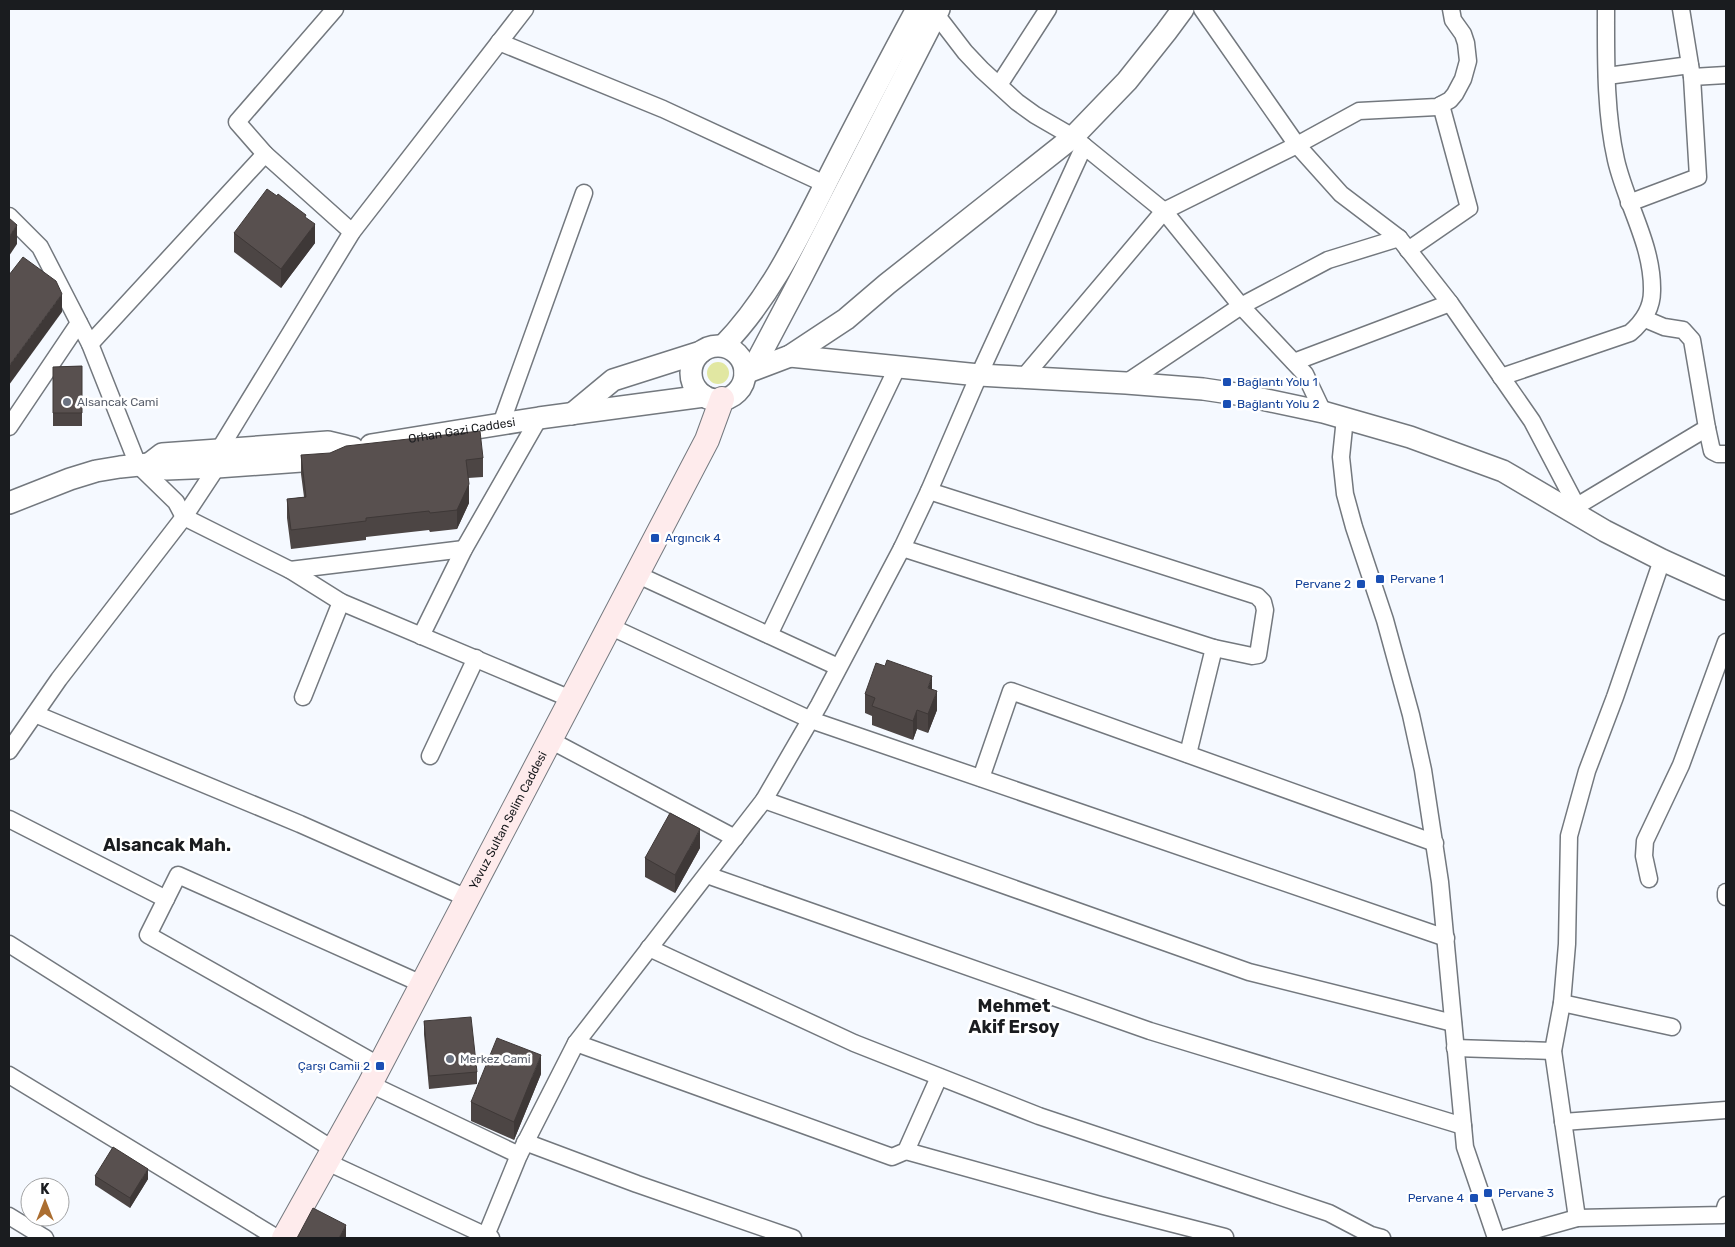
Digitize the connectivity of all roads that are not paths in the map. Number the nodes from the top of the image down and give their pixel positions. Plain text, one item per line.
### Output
1 (335, 9) edge
2 (525, 9) edge
3 (1048, 9) edge
4 (1183, 9) edge
5 (1202, 9) edge
6 (1451, 9) edge
7 (1606, 9) edge
8 (1681, 9) edge
9 (931, 10) edge
10 (499, 42) junction
11 (1691, 71) junction
12 (1726, 75) edge
13 (1607, 76) junction
14 (999, 85) junction
15 (1441, 105) junction
16 (1078, 141) junction
17 (1297, 145) junction
18 (266, 154) junction
19 (825, 184) junction
20 (584, 193) dead end
21 (1629, 203) junction
22 (1164, 211) junction
23 (9, 216) edge
24 (352, 232) junction
25 (1403, 244) junction
26 (1450, 303) junction
27 (1241, 306) junction
28 (1644, 319) junction
29 (79, 323) junction
30 (90, 344) junction
31 (724, 346) junction
32 (701, 352) junction
33 (790, 356) junction
34 (1294, 362) junction
35 (897, 368) junction
36 (745, 371) junction
37 (979, 375) junction
38 (1501, 377) junction
39 (1023, 378) junction
40 (1126, 383) junction
41 (713, 398) junction
42 (1323, 412) junction
43 (572, 414) junction
44 (539, 418) junction
45 (1345, 418) junction
46 (501, 424) junction
47 (9, 427) edge
48 (1707, 428) junction
49 (1726, 454) edge
50 (218, 458) junction
51 (143, 464) junction
52 (929, 491) junction
53 (9, 503) edge
54 (1580, 512) junction
55 (184, 517) junction
56 (902, 548) junction
57 (464, 549) junction
58 (1662, 560) junction
59 (290, 570) junction
60 (636, 574) junction
61 (1726, 589) edge
62 (342, 602) junction
63 (609, 626) junction
64 (769, 635) junction
65 (422, 636) junction
66 (1726, 642) edge
67 (1214, 648) junction
68 (476, 658) junction
69 (838, 667) junction
70 (303, 697) dead end
71 (571, 699) junction
72 (35, 714) junction
73 (810, 720) junction
74 (15, 729) edge
75 (550, 740) junction
76 (9, 751) edge
77 (1188, 754) junction
78 (430, 756) dead end
79 (981, 778) junction
80 (764, 800) junction
81 (9, 819) edge
82 (735, 838) junction
83 (1435, 843) junction
84 (707, 876) junction
85 (1649, 879) dead end
86 (1726, 892) edge
87 (1726, 897) edge
88 (467, 898) junction
89 (166, 899) junction
90 (1446, 938) junction
91 (9, 944) edge
92 (649, 948) junction
93 (422, 984) junction
94 (1562, 1003) junction
95 (1453, 1023) junction
96 (1672, 1027) dead end
97 (576, 1043) junction
98 (1455, 1048) junction
99 (1553, 1050) junction
100 (9, 1075) edge
101 (375, 1075) junction
102 (939, 1076) junction
103 (1726, 1110) edge
104 (1563, 1122) junction
105 (1463, 1126) junction
106 (522, 1149) junction
107 (906, 1151) junction
108 (331, 1156) junction
109 (1726, 1205) edge
110 (9, 1216) edge
111 (1577, 1218) junction
112 (1225, 1237) dead end
113 (1374, 1237) edge
114 (45, 1238) edge
115 (277, 1238) edge
116 (284, 1238) edge
117 (487, 1238) edge
118 (793, 1238) edge
119 (1496, 1238) edge
120 (1506, 1238) edge

1 - 18 street
2 - 10 street
3 - 14 street
4 - 16 street
5 - 17 street
6 - 15 street
7 - 13 street
8 - 11 street
9 - 14 street
9 - 19 street
9 - 36 street
10 - 19 street
10 - 24 street
11 - 12 street
11 - 13 street
11 - 21 street
13 - 21 street
14 - 16 street
15 - 17 street
15 - 25 street
16 - 22 street
16 - 33 street
16 - 37 street
17 - 22 street
17 - 25 street
18 - 24 street
18 - 30 street
19 - 31 street
20 - 46 street
21 - 28 street
22 - 27 street
22 - 39 street
23 - 29 street
24 - 50 street
25 - 26 street
25 - 27 street
26 - 34 street
26 - 38 street
27 - 34 street
27 - 40 street
28 - 38 street
28 - 48 street
29 - 30 street
29 - 47 street
30 - 51 street
31 - 32 street
31 - 36 street
32 - 41 street
32 - 43 street
33 - 35 street
33 - 36 street
34 - 42 street
35 - 37 street
35 - 64 street
36 - 41 street
37 - 39 street
37 - 52 street
38 - 54 street
39 - 40 street
40 - 42 street
41 - 43 street, Orhan Gazi Caddesi
41 - 60 main road, Yavuz Sultan Selim Caddesi
42 - 45 street
43 - 44 street, Orhan Gazi Caddesi
44 - 46 street, Orhan Gazi Caddesi
44 - 57 street
45 - 54 street
45 - 83 street
46 - 50 street, Orhan Gazi Caddesi
48 - 49 street
48 - 54 street
50 - 51 street, Orhan Gazi Caddesi
50 - 55 street
51 - 53 street, Orhan Gazi Caddesi
51 - 55 street
52 - 56 street
52 - 67 street
54 - 58 street
55 - 59 street
55 - 72 street
56 - 67 street
56 - 69 street
57 - 59 street
57 - 65 street
58 - 61 street
58 - 94 street
59 - 62 street
60 - 63 main road, Yavuz Sultan Selim Caddesi
60 - 64 street
62 - 65 street
62 - 70 street
63 - 71 main road, Yavuz Sultan Selim Caddesi
63 - 73 street
64 - 69 street
65 - 68 street
66 - 85 street
67 - 77 street
68 - 71 street
68 - 78 street
69 - 73 street
71 - 75 main road, Yavuz Sultan Selim Caddesi
72 - 74 street
72 - 88 street
73 - 79 street
73 - 80 street
74 - 76 street
75 - 82 street
75 - 88 main road, Yavuz Sultan Selim Caddesi
77 - 79 street
77 - 83 street
79 - 90 street
80 - 82 street
80 - 95 street
81 - 89 street
82 - 84 street
83 - 90 street
84 - 92 street
84 - 105 street
86 - 87 street
88 - 93 main road, Yavuz Sultan Selim Caddesi
89 - 93 street
89 - 101 street
90 - 95 street
91 - 108 street
92 - 97 street
92 - 102 street
93 - 101 main road, Yavuz Sultan Selim Caddesi
94 - 96 street
94 - 99 street
95 - 98 street
97 - 106 street
97 - 107 street
98 - 99 street
98 - 105 street
99 - 104 street
100 - 115 street
101 - 106 street
101 - 108 main road, Yavuz Sultan Selim Caddesi
102 - 107 street
102 - 113 street
103 - 104 street
104 - 111 street
105 - 119 street
106 - 117 street
106 - 118 street
107 - 112 street
108 - 116 main road, Yavuz Sultan Selim Caddesi
108 - 117 street
109 - 111 street
110 - 114 street
111 - 120 street

